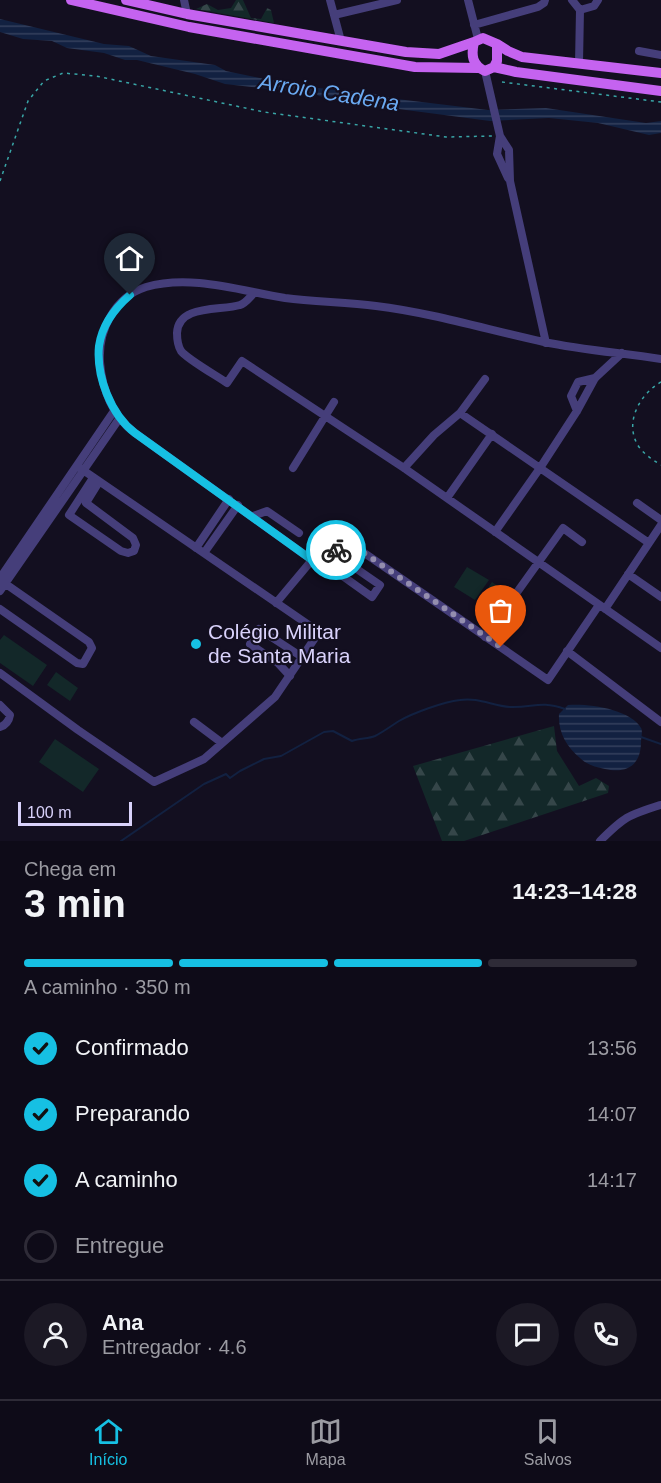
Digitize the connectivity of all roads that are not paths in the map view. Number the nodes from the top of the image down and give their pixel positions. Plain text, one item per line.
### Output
1 (71, 0) edge
2 (126, 0) edge
3 (184, 0) edge
4 (330, 0) edge
5 (397, 0) edge
6 (468, 0) edge
7 (545, 0) edge
8 (572, 0) edge
9 (598, 0) edge
10 (580, 10) junction
11 (187, 14) junction
12 (334, 15) junction
13 (474, 25) junction
14 (341, 40) junction
15 (476, 40) junction
16 (497, 44) junction
17 (639, 51) dead end
18 (661, 55) edge
19 (579, 63) junction
20 (486, 69) junction
21 (661, 73) edge
22 (661, 91) edge
23 (254, 293) junction
24 (546, 343) junction
25 (622, 353) junction
26 (661, 359) edge
27 (595, 378) junction
28 (484, 379) dead end
29 (334, 402) dead end
30 (578, 411) junction
31 (460, 413) junction
32 (116, 415) junction
33 (326, 415) junction
34 (492, 434) junction
35 (292, 468) dead end
36 (404, 468) junction
37 (540, 468) junction
38 (80, 469) junction
39 (96, 480) junction
40 (447, 498) junction
41 (230, 499) junction
42 (637, 503) dead end
43 (238, 505) junction
44 (253, 516) junction
45 (661, 520) edge
46 (661, 525) edge
47 (331, 531) dead end
48 (495, 532) junction
49 (299, 533) dead end
50 (582, 542) dead end
51 (649, 543) junction
52 (351, 544) junction
53 (196, 548) junction
54 (332, 552) junction
55 (204, 554) junction
56 (314, 559) junction
57 (538, 562) junction
58 (628, 574) junction
59 (1, 583) edge
60 (661, 597) edge
61 (276, 603) junction
62 (602, 607) junction
63 (0, 609) edge
64 (485, 637) junction
65 (661, 648) edge
66 (567, 651) junction
67 (302, 657) junction
68 (0, 673) edge
69 (290, 676) junction
70 (0, 705) edge
71 (194, 722) dead end
72 (661, 722) edge
73 (0, 726) edge
74 (222, 743) junction
75 (660, 805) edge
76 (600, 841) edge

1 - 20 main road
2 - 11 main road
3 - 11 street
4 - 12 street
5 - 12 street
6 - 13 street
7 - 13 street
8 - 10 street
9 - 10 street
10 - 19 street
11 - 14 main road
12 - 14 street
13 - 15 street
14 - 15 main road
15 - 16 main road
15 - 20 main road
16 - 19 main road
16 - 20 main road
17 - 18 street
19 - 21 main road
20 - 22 main road
20 - 24 street
23 - 24 street
23 - 32 street
23 - 33 street
24 - 25 street
25 - 26 street
25 - 27 street
27 - 30 street
27 - 30 street
28 - 31 street
29 - 33 street
30 - 37 street
31 - 34 street
31 - 36 street
32 - 38 street
32 - 41 street
33 - 35 street
33 - 36 street
34 - 37 street
34 - 40 street
36 - 40 street
37 - 48 street
37 - 51 street
38 - 39 street
38 - 59 street
39 - 39 street
39 - 53 street
40 - 48 street
41 - 43 street
41 - 53 street
42 - 45 street
43 - 44 street
43 - 55 street
44 - 49 street
44 - 56 street
46 - 51 street
47 - 52 street
48 - 57 street
50 - 57 street
51 - 58 street
52 - 54 street
52 - 64 street
53 - 55 street
54 - 56 street
54 - 56 street
55 - 61 street
56 - 61 street
57 - 62 street
57 - 64 street
58 - 60 street
58 - 62 street
59 - 63 street
61 - 67 street
62 - 65 street
62 - 66 street
64 - 66 street
66 - 72 street
67 - 69 street
67 - 69 street
68 - 74 street
69 - 74 street
70 - 73 street
71 - 74 street
75 - 76 street

